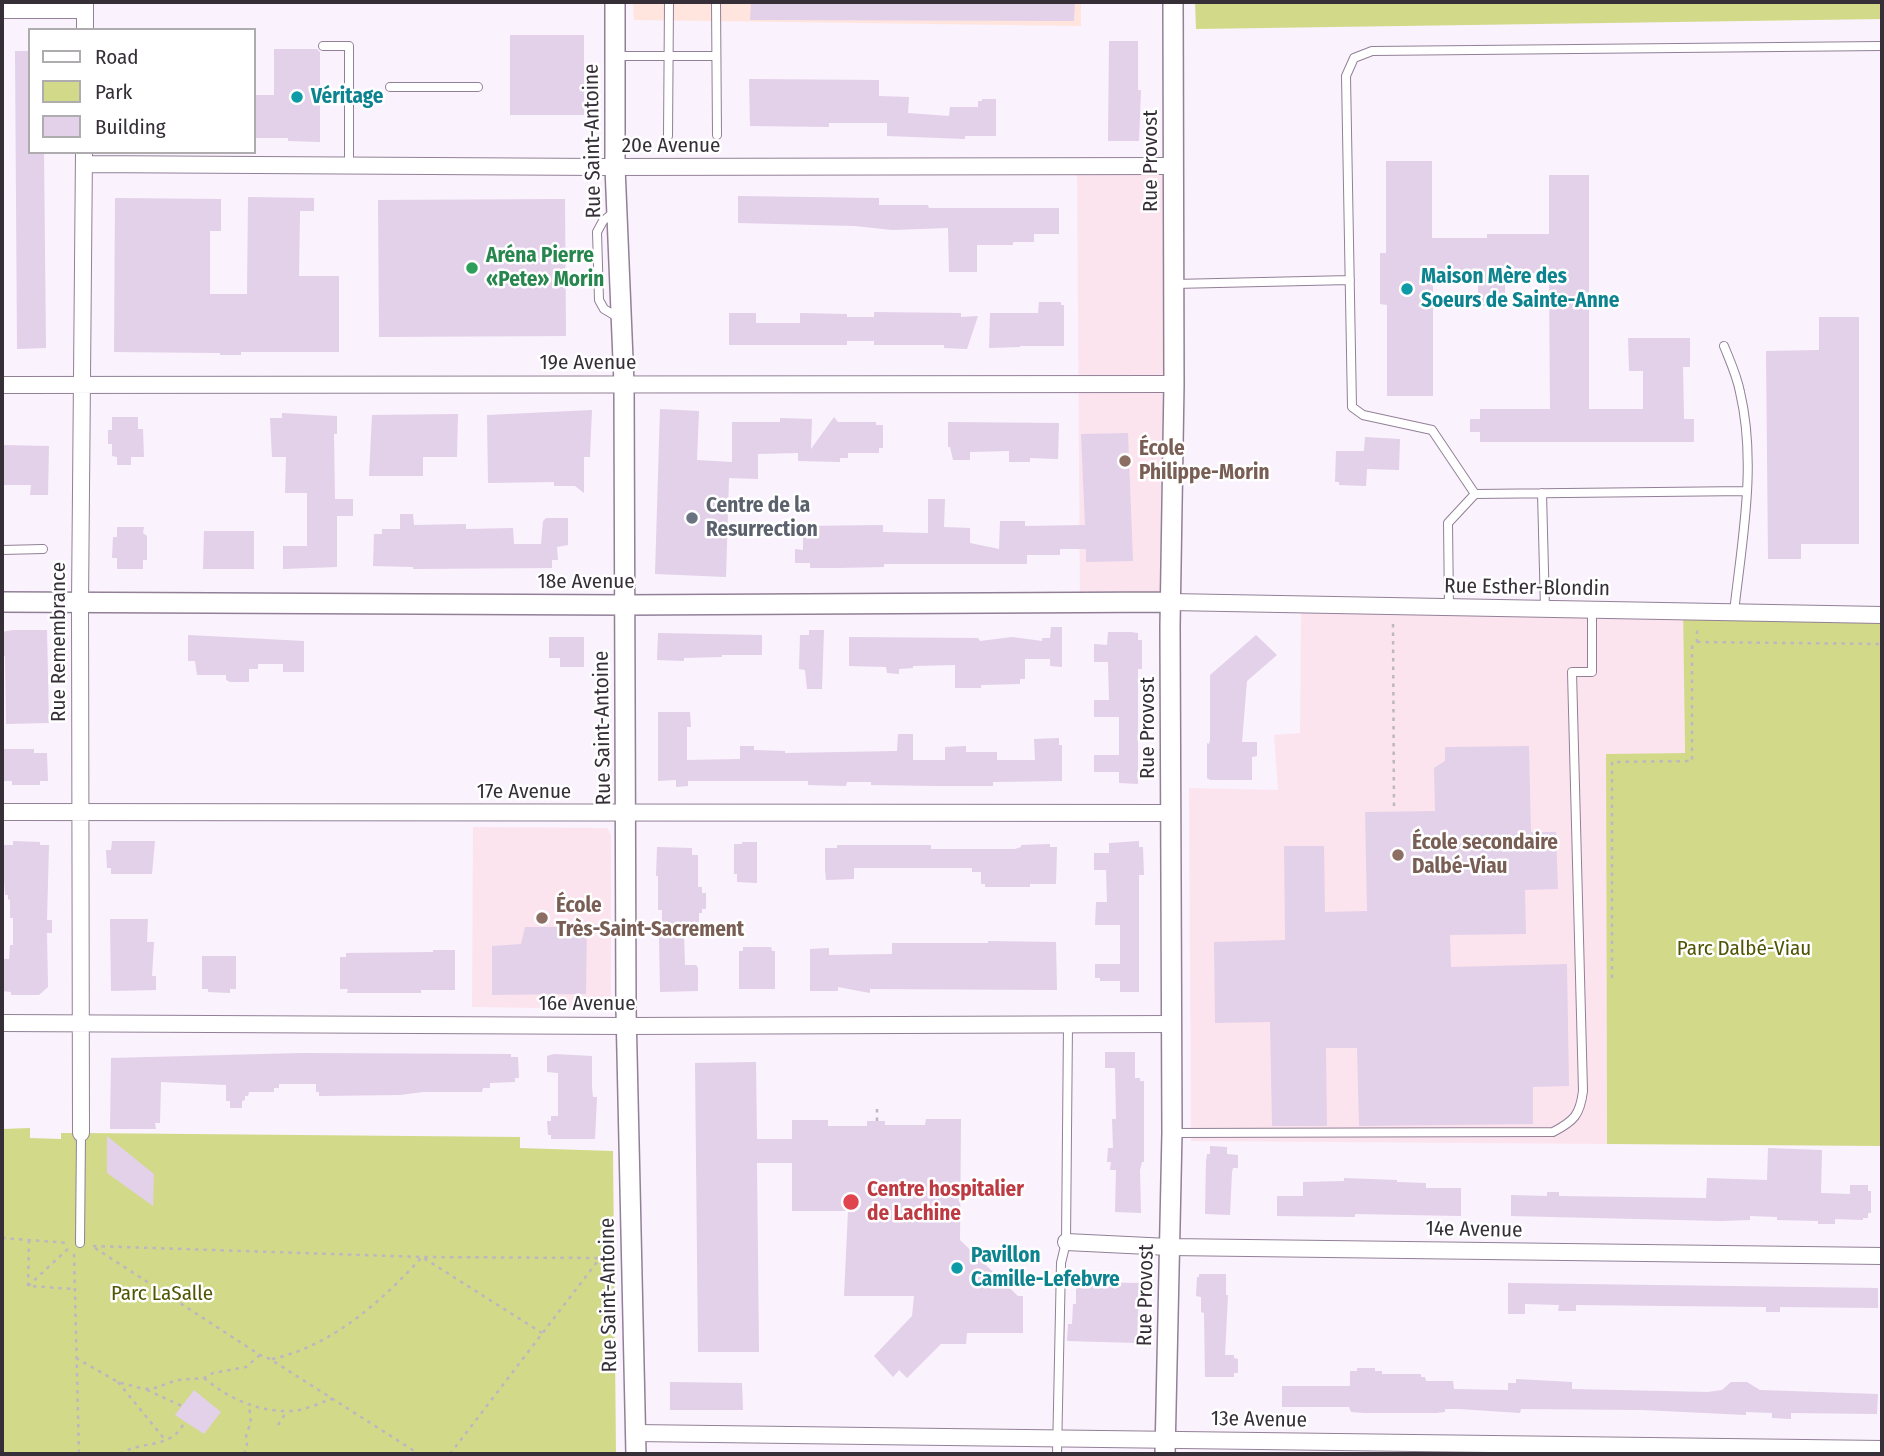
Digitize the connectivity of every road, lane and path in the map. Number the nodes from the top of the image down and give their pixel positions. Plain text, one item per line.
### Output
1 (615, 2) edge
2 (669, 2) edge
3 (716, 2) edge
4 (1173, 2) edge
5 (85, 6) edge
6 (2, 10) edge
7 (85, 28) edge
8 (323, 46) dead end
9 (1882, 46) edge
10 (669, 55) junction
11 (615, 56) junction
12 (716, 56) junction
13 (390, 87) dead end
14 (478, 87) dead end
15 (717, 135) dead end
16 (668, 136) dead end
17 (84, 158) edge
18 (349, 166) junction
19 (1174, 166) junction
20 (615, 167) junction
21 (1350, 280) junction
22 (1174, 284) junction
23 (1724, 346) dead end
24 (624, 384) junction
25 (1174, 384) junction
26 (2, 385) edge
27 (81, 385) junction
28 (1747, 491) junction
29 (1542, 493) junction
30 (1475, 494) junction
31 (43, 549) dead end
32 (2, 550) edge
33 (2, 602) edge
34 (80, 602) junction
35 (1170, 602) junction
36 (624, 605) junction
37 (1393, 606) junction
38 (1449, 607) junction
39 (1545, 609) junction
40 (1591, 610) junction
41 (1697, 611) junction
42 (1734, 612) junction
43 (1882, 615) edge
44 (1697, 642) junction
45 (1882, 644) edge
46 (79, 811) junction
47 (1394, 811) dead end
48 (2, 812) edge
49 (1171, 813) junction
50 (627, 814) junction
51 (1612, 978) dead end
52 (2, 1023) edge
53 (80, 1023) junction
54 (1068, 1024) junction
55 (1173, 1024) junction
56 (626, 1026) junction
57 (877, 1104) dead end
58 (877, 1121) dead end
59 (81, 1133) joint
60 (1172, 1133) junction
61 (2, 1238) edge
62 (29, 1240) junction
63 (1066, 1242) junction
64 (77, 1243) junction
65 (1169, 1247) junction
66 (617, 1256) dead end
67 (1882, 1256) edge
68 (422, 1257) junction
69 (600, 1258) junction
70 (28, 1286) junction
71 (75, 1289) junction
72 (542, 1333) junction
73 (260, 1355) junction
74 (76, 1357) junction
75 (270, 1359) junction
76 (204, 1378) junction
77 (118, 1382) junction
78 (144, 1389) junction
79 (332, 1399) junction
80 (249, 1404) junction
81 (182, 1406) dead end
82 (287, 1411) junction
83 (185, 1421) dead end
84 (278, 1425) dead end
85 (635, 1433) junction
86 (166, 1441) junction
87 (1057, 1446) edge
88 (1166, 1447) edge
89 (1882, 1449) edge
90 (79, 1454) edge
91 (120, 1454) edge
92 (244, 1454) edge
93 (419, 1454) edge
94 (450, 1454) edge
95 (636, 1454) edge

1 - 11 street, Rue Saint-Antoine
2 - 10 lane
3 - 12 lane
4 - 19 street, Rue Provost
5 - 6 street
5 - 7 street
8 - 18 lane
9 - 21 lane
10 - 11 lane
10 - 12 lane
10 - 16 lane
11 - 20 street, Rue Saint-Antoine
12 - 15 lane
13 - 14 lane
17 - 18 street, 20e Avenue
17 - 27 street, Rue Remembrance
18 - 20 street, 20e Avenue
19 - 20 street, 20e Avenue
19 - 22 street, Rue Provost
20 - 24 street, Rue Saint-Antoine
21 - 22 lane
21 - 30 lane
22 - 25 street, Rue Provost
23 - 28 lane
24 - 25 street, 19e Avenue
24 - 27 street, 19e Avenue
24 - 36 street, Rue Saint-Antoine
25 - 35 street, Rue Provost
26 - 27 street, 19e Avenue
27 - 34 street, Rue Remembrance
28 - 29 lane
28 - 42 lane
29 - 30 lane
29 - 39 lane
30 - 38 lane
31 - 32 lane
33 - 34 street, 18e Avenue
34 - 36 street, 18e Avenue
34 - 46 street, Rue Remembrance
35 - 36 street, 18e Avenue
35 - 37 street, Rue Esther-Blondin
35 - 49 street, Rue Provost
36 - 50 street, Rue Saint-Antoine
37 - 38 street, Rue Esther-Blondin
37 - 47 path
38 - 39 street, Rue Esther-Blondin
39 - 40 street, Rue Esther-Blondin
40 - 41 street, Rue Esther-Blondin
40 - 60 lane
41 - 42 street, Rue Esther-Blondin
41 - 44 path
42 - 43 street, Rue Esther-Blondin
44 - 45 path
44 - 51 path
46 - 48 street, 17e Avenue
46 - 50 street, 17e Avenue
46 - 53 street, Rue Remembrance
49 - 50 street, 17e Avenue
49 - 55 street, Rue Provost
50 - 56 street, Rue Saint-Antoine
52 - 53 street, 16e Avenue
53 - 56 street, 16e Avenue
53 - 59 street, Rue Remembrance
54 - 55 street, 16e Avenue
54 - 56 street, 16e Avenue
54 - 63 lane
55 - 60 street, Rue Provost
56 - 85 street, Rue Saint-Antoine
57 - 58 path
59 - 64 lane
60 - 65 street, Rue Provost
61 - 62 path
62 - 64 path
62 - 70 path
63 - 65 street, 14e Avenue
63 - 87 lane
64 - 70 path
64 - 71 path
65 - 67 street, 14e Avenue
65 - 88 street, Rue Provost
66 - 69 path
68 - 69 path
68 - 72 path
68 - 73 path
68 - 75 path
69 - 72 path
70 - 71 path
71 - 74 path
72 - 94 path
73 - 75 path
73 - 76 path
74 - 77 path
74 - 90 path
75 - 79 path
76 - 78 path
76 - 80 path
77 - 78 path
77 - 86 path
78 - 81 path
79 - 82 path
79 - 93 path
80 - 82 path
80 - 92 path
82 - 84 path
83 - 86 path
85 - 87 street, 13e Avenue
85 - 95 street, Rue Saint-Antoine
86 - 91 path
87 - 88 street, 13e Avenue
88 - 89 street, 13e Avenue

